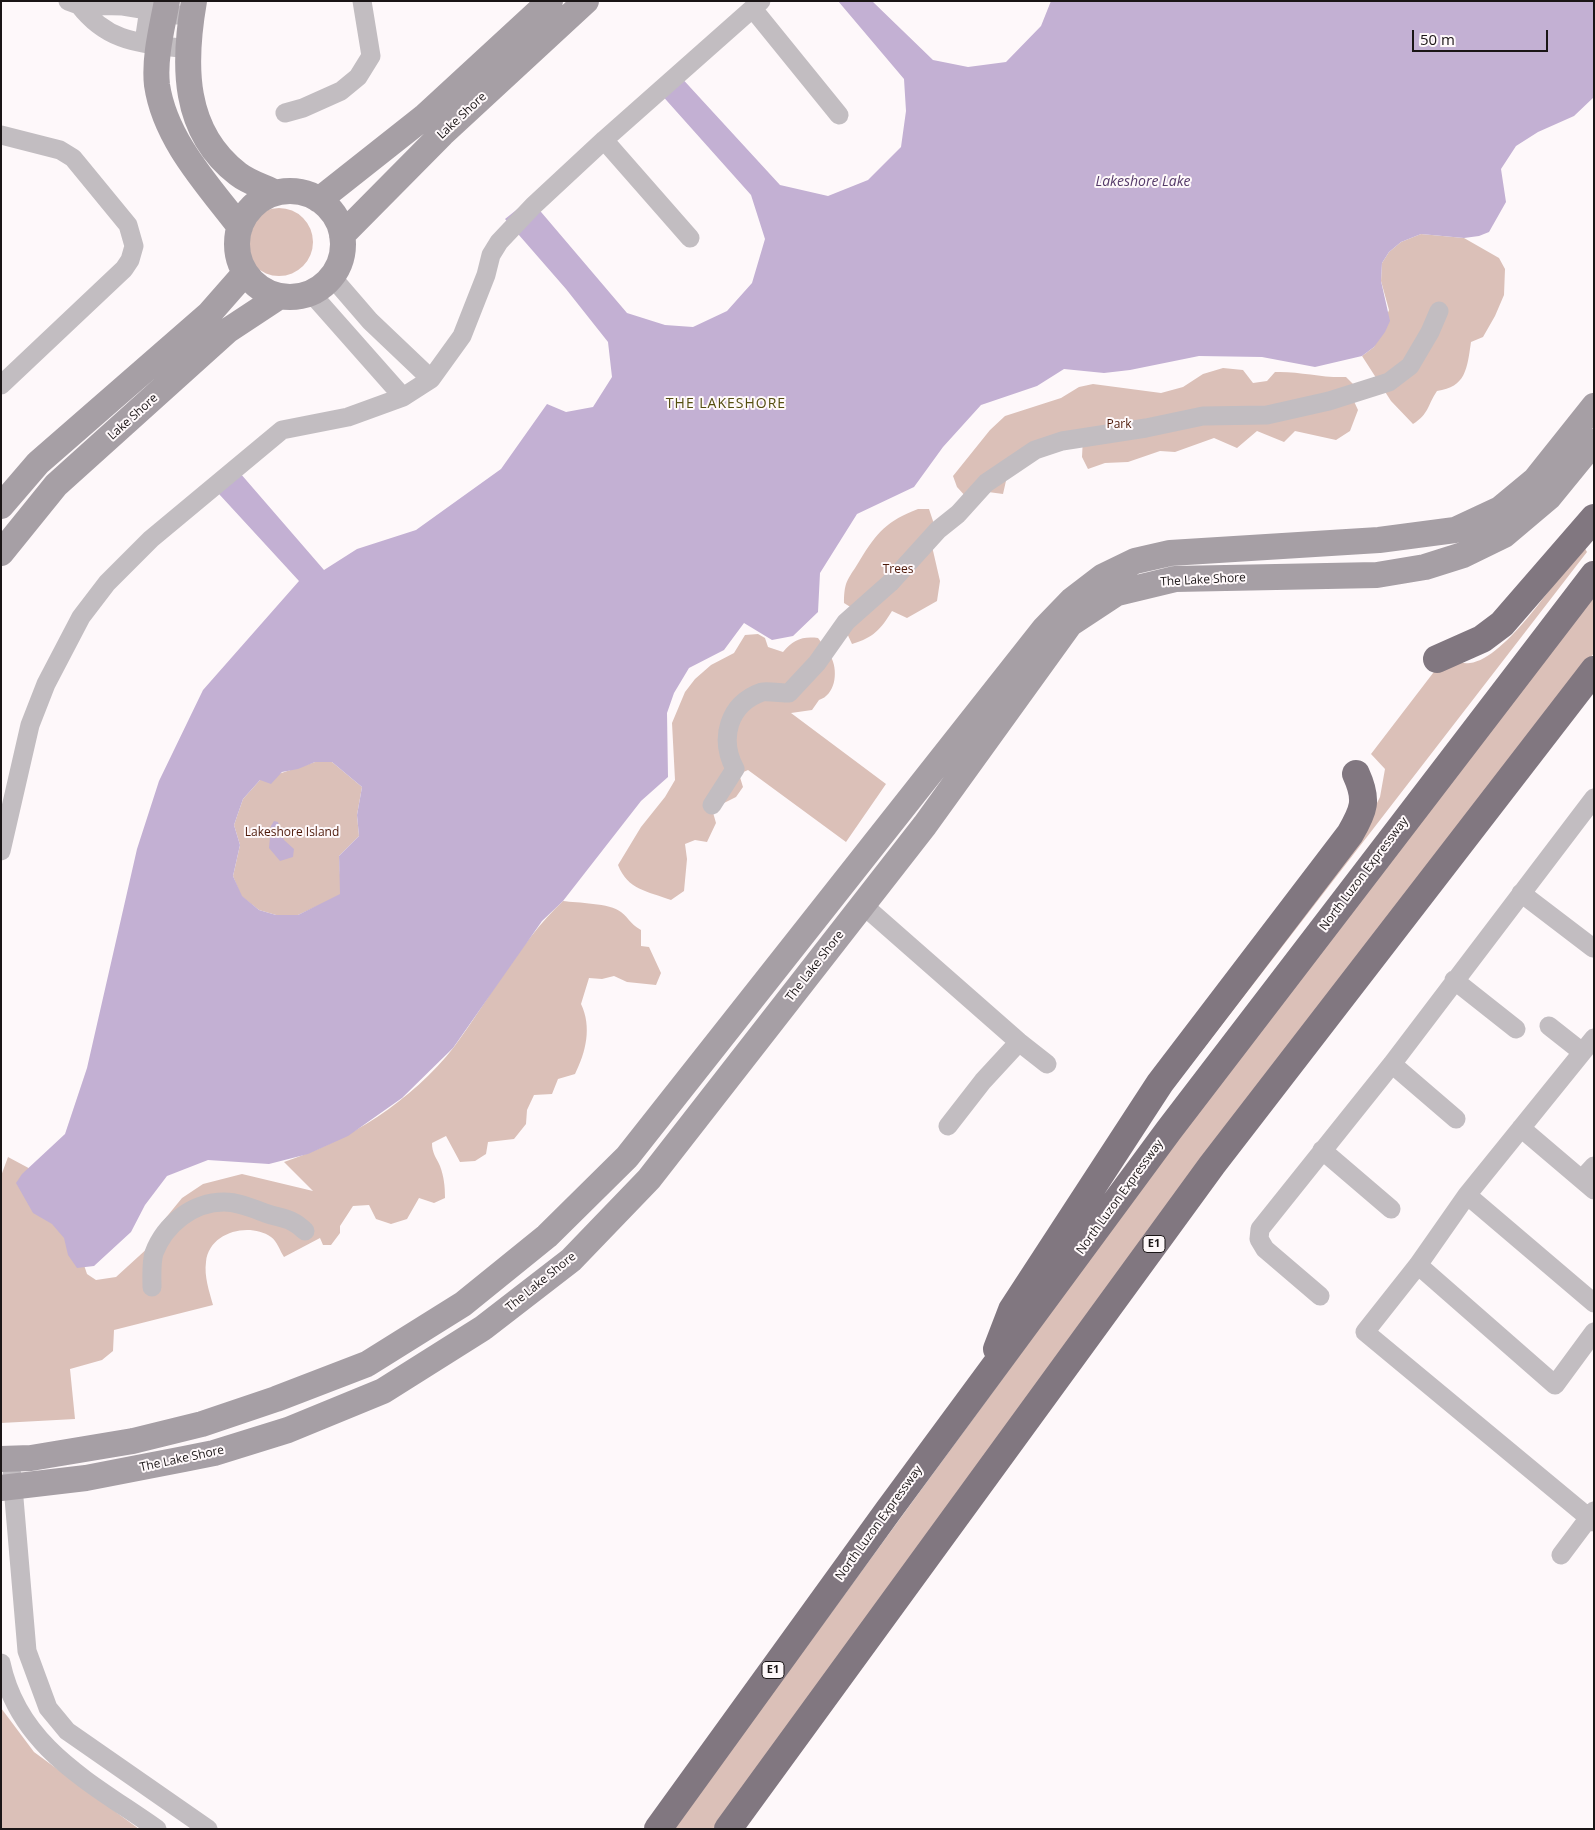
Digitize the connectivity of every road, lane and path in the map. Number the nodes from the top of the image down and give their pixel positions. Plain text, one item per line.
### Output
1 (362, 1) edge
2 (550, 1) edge
3 (586, 1) edge
4 (73, 3) edge
5 (757, 5) edge
6 (160, 8) edge
7 (193, 9) edge
8 (152, 44) junction
9 (188, 49) junction
10 (285, 113) dead end
11 (840, 115) dead end
12 (1, 135) edge
13 (604, 140) junction
14 (276, 193) junction
15 (319, 200) junction
16 (240, 227) junction
17 (342, 235) junction
18 (690, 238) dead end
19 (245, 273) junction
20 (332, 277) junction
21 (311, 293) junction
22 (280, 296) junction
23 (354, 302) junction
24 (1439, 311) dead end
25 (337, 320) junction
26 (431, 379) junction
27 (1, 385) edge
28 (403, 397) junction
29 (1594, 406) edge
30 (1594, 442) edge
31 (4, 496) edge
32 (32, 515) junction
33 (1594, 518) edge
34 (1263, 547) junction
35 (1, 553) edge
36 (1594, 576) edge
37 (1264, 577) junction
38 (1437, 659) dead end
39 (1594, 670) edge
40 (1356, 774) dead end
41 (712, 804) dead end
42 (1592, 804) edge
43 (892, 823) junction
44 (913, 840) junction
45 (1, 851) edge
46 (1521, 893) junction
47 (863, 904) junction
48 (1593, 948) edge
49 (1454, 980) junction
50 (1548, 1026) dead end
51 (1516, 1029) dead end
52 (1019, 1042) junction
53 (1588, 1045) edge
54 (1048, 1064) dead end
55 (1392, 1064) junction
56 (1456, 1118) dead end
57 (948, 1126) dead end
58 (1521, 1128) junction
59 (1322, 1150) junction
60 (1590, 1178) edge
61 (1466, 1195) junction
62 (1391, 1209) dead end
63 (305, 1231) dead end
64 (1418, 1265) junction
65 (152, 1287) dead end
66 (1320, 1296) dead end
67 (1594, 1303) edge
68 (1594, 1332) edge
69 (983, 1383) junction
70 (276, 1399) junction
71 (288, 1430) junction
72 (15, 1472) edge
73 (1592, 1517) edge
74 (1561, 1555) dead end
75 (1, 1663) edge
76 (67, 1731) junction
77 (52, 1755) junction
78 (157, 1829) edge
79 (208, 1829) edge
80 (658, 1829) edge
81 (728, 1829) edge

1 - 10 street
2 - 15 street, Lake Shore
3 - 17 street, Lake Shore
4 - 6 street
4 - 8 street
5 - 11 street
5 - 13 street
6 - 7 street
6 - 8 street
7 - 9 street
8 - 9 street
8 - 16 street
9 - 14 street
12 - 27 street
13 - 18 street
13 - 26 street
14 - 15 street
14 - 16 street
15 - 17 street
16 - 19 street
17 - 20 street
19 - 22 street
19 - 31 street
20 - 21 street
20 - 23 street
21 - 22 street
21 - 25 street
22 - 32 street, Lake Shore
23 - 25 street
23 - 26 street
24 - 41 street
25 - 28 street
26 - 28 street
28 - 45 street
29 - 34 street
30 - 37 street, The Lake Shore
31 - 32 street
32 - 35 street, Lake Shore
33 - 38 highway
34 - 37 street
34 - 43 street
36 - 69 highway, North Luzon Expressway / E1
37 - 44 street, The Lake Shore
39 - 81 highway, E1
40 - 69 highway
42 - 46 street
43 - 44 street
43 - 70 street
44 - 47 street, The Lake Shore
46 - 48 street
46 - 49 street
47 - 52 street
47 - 71 street, The Lake Shore
49 - 51 street
49 - 55 street
50 - 53 street
52 - 54 street
52 - 57 street
53 - 58 street
55 - 56 street
55 - 59 street
58 - 60 street
58 - 61 street
59 - 62 street
59 - 66 street
61 - 64 street
61 - 67 street
63 - 65 street
64 - 68 street
64 - 73 street
69 - 80 highway, North Luzon Expressway / E1
70 - 71 street
70 - 72 street
71 - 72 street, The Lake Shore
72 - 76 street
73 - 74 street
75 - 77 street
76 - 77 street
76 - 79 street
77 - 78 street

